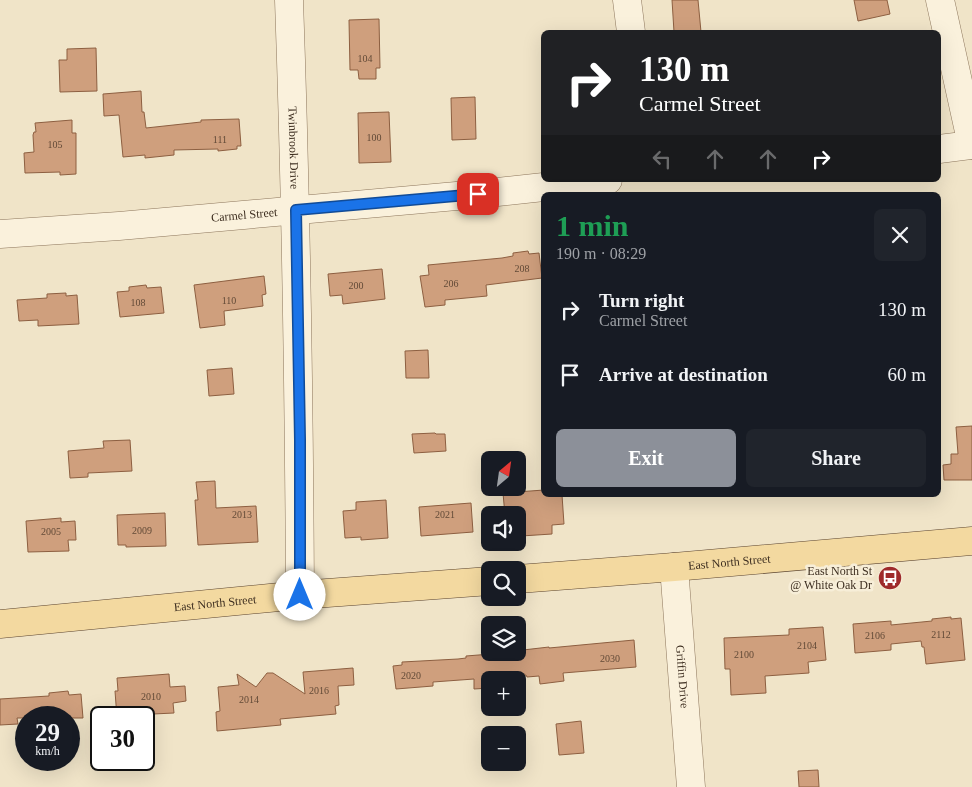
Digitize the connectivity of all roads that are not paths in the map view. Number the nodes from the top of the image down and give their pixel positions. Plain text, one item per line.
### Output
1 (289, 0) edge
2 (628, 0) edge
3 (940, 0) edge
4 (630, 30) edge
5 (972, 145) edge
6 (941, 149) edge
7 (589, 182) edge
8 (296, 210) junction
9 (0, 234) edge
10 (972, 541) edge
11 (674, 567) junction
12 (526, 578) edge
13 (481, 582) edge
14 (300, 595) junction
15 (0, 624) edge
16 (691, 787) edge

1 - 8 street, Twinbrook Drive
2 - 4 street
3 - 5 street
5 - 6 street
7 - 8 street, Carmel Street
8 - 9 street, Carmel Street
8 - 14 street, Twinbrook Drive
10 - 11 main road, East North Street
11 - 12 main road, East North Street
11 - 16 street, Griffin Drive
13 - 14 main road, East North Street
14 - 15 main road, East North Street

